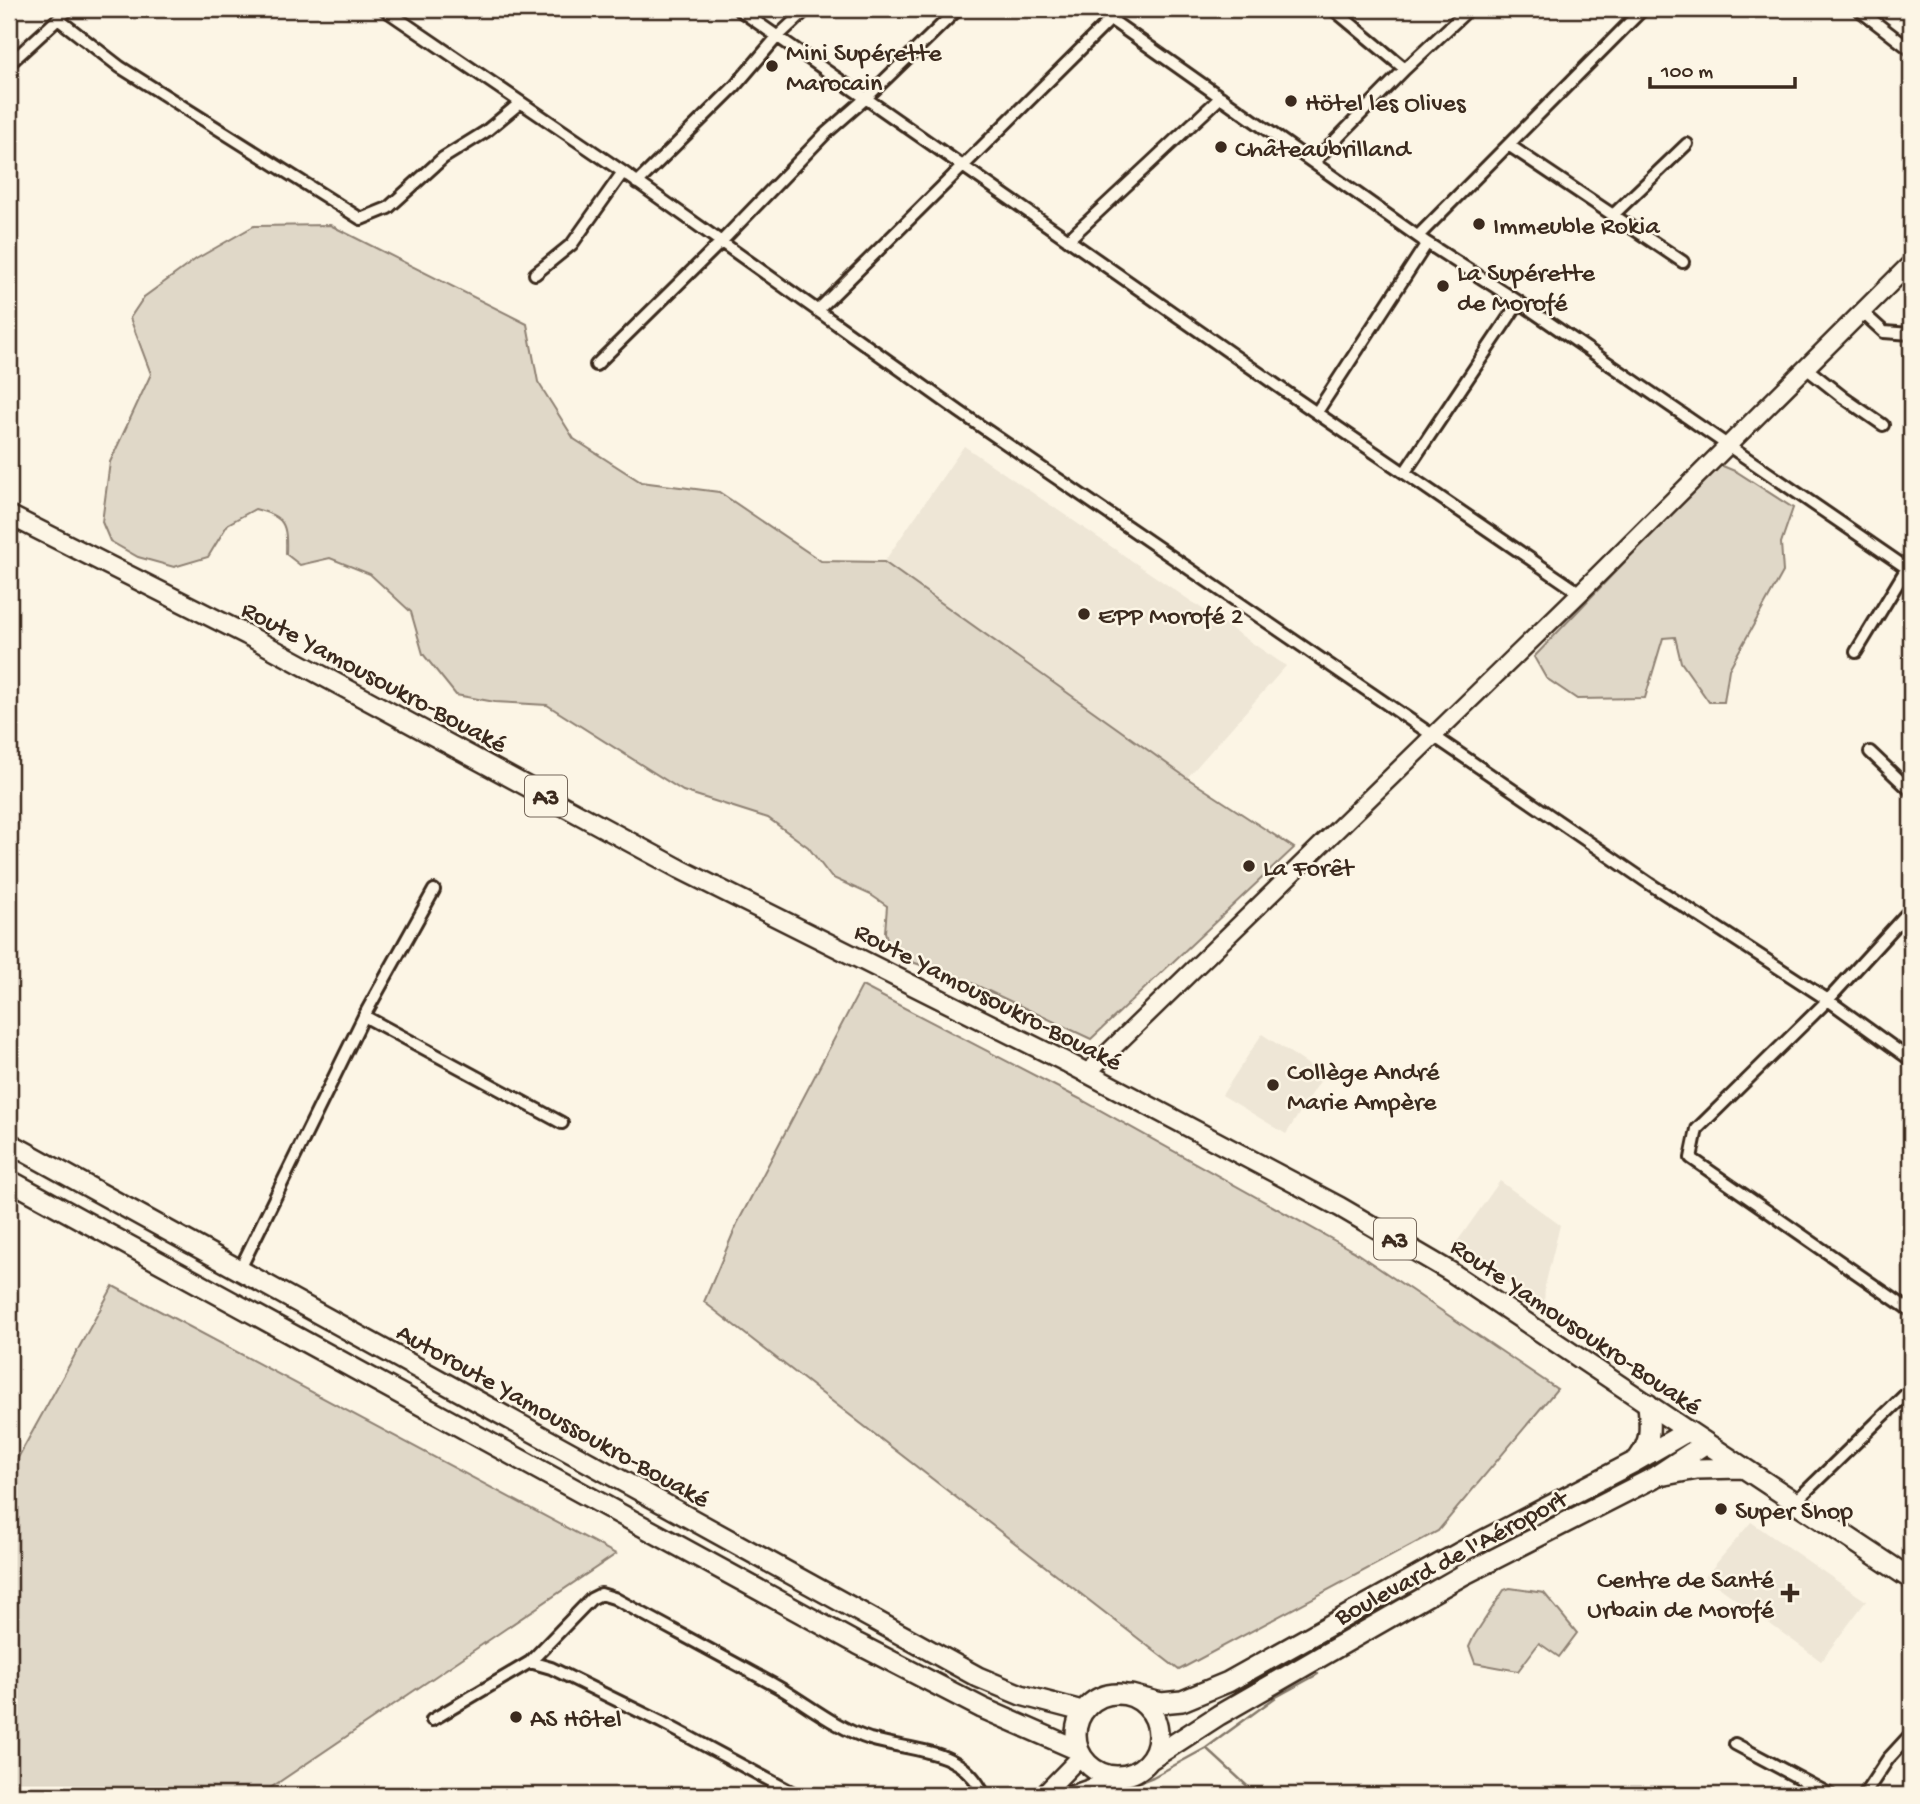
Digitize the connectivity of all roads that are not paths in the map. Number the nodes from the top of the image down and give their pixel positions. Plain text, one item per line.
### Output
1 (69, 9) edge
2 (384, 9) edge
3 (738, 9) edge
4 (807, 9) edge
5 (958, 9) edge
6 (1096, 9) edge
7 (1121, 9) edge
8 (1333, 9) edge
9 (1469, 9) edge
10 (1643, 9) edge
11 (1858, 9) edge
12 (58, 19) junction
13 (1111, 19) junction
14 (777, 37) junction
15 (1911, 50) edge
16 (9, 64) edge
17 (1405, 69) junction
18 (1221, 97) junction
19 (865, 99) junction
20 (520, 103) junction
21 (1687, 144) dead end
22 (1510, 146) junction
23 (1314, 162) junction
24 (962, 167) junction
25 (623, 172) junction
26 (637, 183) junction
27 (1614, 214) junction
28 (1068, 240) junction
29 (1423, 240) junction
30 (721, 242) junction
31 (1683, 262) dead end
32 (1911, 263) edge
33 (535, 274) dead end
34 (1519, 303) junction
35 (817, 311) junction
36 (1862, 312) junction
37 (1911, 334) edge
38 (596, 365) dead end
39 (1806, 368) junction
40 (1317, 412) junction
41 (1883, 425) dead end
42 (1728, 445) junction
43 (1405, 472) junction
44 (9, 515) edge
45 (1909, 569) edge
46 (1580, 593) junction
47 (1856, 652) dead end
48 (1433, 735) junction
49 (1870, 752) dead end
50 (1911, 790) edge
51 (435, 890) dead end
52 (1911, 909) edge
53 (1828, 1000) junction
54 (364, 1016) junction
55 (1911, 1060) edge
56 (1086, 1074) junction
57 (562, 1123) dead end
58 (9, 1143) edge
59 (9, 1180) edge
60 (239, 1270) junction
61 (1911, 1311) edge
62 (1911, 1388) edge
63 (1648, 1404) junction
64 (1688, 1431) junction
65 (1706, 1443) junction
66 (1636, 1461) junction
67 (1744, 1468) junction
68 (1653, 1478) junction
69 (1795, 1502) junction
70 (1911, 1579) edge
71 (530, 1662) junction
72 (1131, 1695) junction
73 (1082, 1712) junction
74 (432, 1720) dead end
75 (1911, 1734) edge
76 (1734, 1744) dead end
77 (1079, 1754) junction
78 (1150, 1759) junction
79 (1122, 1777) junction
80 (797, 1795) edge
81 (984, 1795) edge
82 (1043, 1795) edge
83 (1070, 1795) edge
84 (1831, 1795) edge
85 (1864, 1795) edge

1 - 12 street
2 - 20 street
3 - 14 street
4 - 14 street
5 - 19 street
6 - 13 street
7 - 13 street
8 - 17 street
9 - 17 street
10 - 22 street
11 - 15 street
12 - 16 street
12 - 20 street
13 - 18 street
13 - 24 street
14 - 19 street
14 - 26 street
17 - 23 street
18 - 23 street
18 - 28 street
19 - 24 street
19 - 30 street
20 - 25 street
21 - 27 street
22 - 27 street
22 - 29 street
23 - 29 street
24 - 28 street
24 - 35 street
25 - 26 street
25 - 33 street
26 - 30 street
27 - 31 street
28 - 40 street
29 - 34 street
29 - 40 street
30 - 35 street
30 - 38 street
32 - 36 street
34 - 42 street
34 - 43 street
35 - 48 street
36 - 37 street
36 - 39 street
39 - 41 street
39 - 42 street
40 - 43 street
42 - 45 street
42 - 46 street
43 - 46 street
44 - 56 main road, Route Yamousoukro-Bouaké / A3
45 - 47 street
46 - 48 street
48 - 53 street
48 - 56 street
49 - 50 street
51 - 54 street
52 - 53 street
53 - 55 street
53 - 61 street
54 - 57 street
54 - 60 street
56 - 63 main road, Route Yamousoukro-Bouaké / A3
58 - 60 highway, Autoroute Yamoussoukro-Bouaké
59 - 77 highway
60 - 73 highway, Autoroute Yamoussoukro-Bouaké
62 - 69 street
63 - 64 main road, Route Yamousoukro-Bouaké / A3
63 - 66 highway
64 - 65 highway, Route Yamousoukro-Bouaké / A3
64 - 66 highway, Boulevard de l'Aéroport
65 - 67 highway, Route Yamousoukro-Bouaké / A3
65 - 68 highway, Boulevard de l'Aéroport
66 - 72 highway, Boulevard de l'Aéroport
67 - 68 highway
67 - 69 highway, Route Yamousoukro-Bouaké / A3
68 - 78 highway, Boulevard de l'Aéroport
69 - 70 highway, Route Yamousoukro-Bouaké / A3
71 - 74 street
71 - 80 street
71 - 81 street
72 - 73 highway
72 - 78 highway
73 - 77 highway
75 - 85 street
76 - 84 street
77 - 79 highway
77 - 82 street
78 - 79 highway
79 - 83 street

